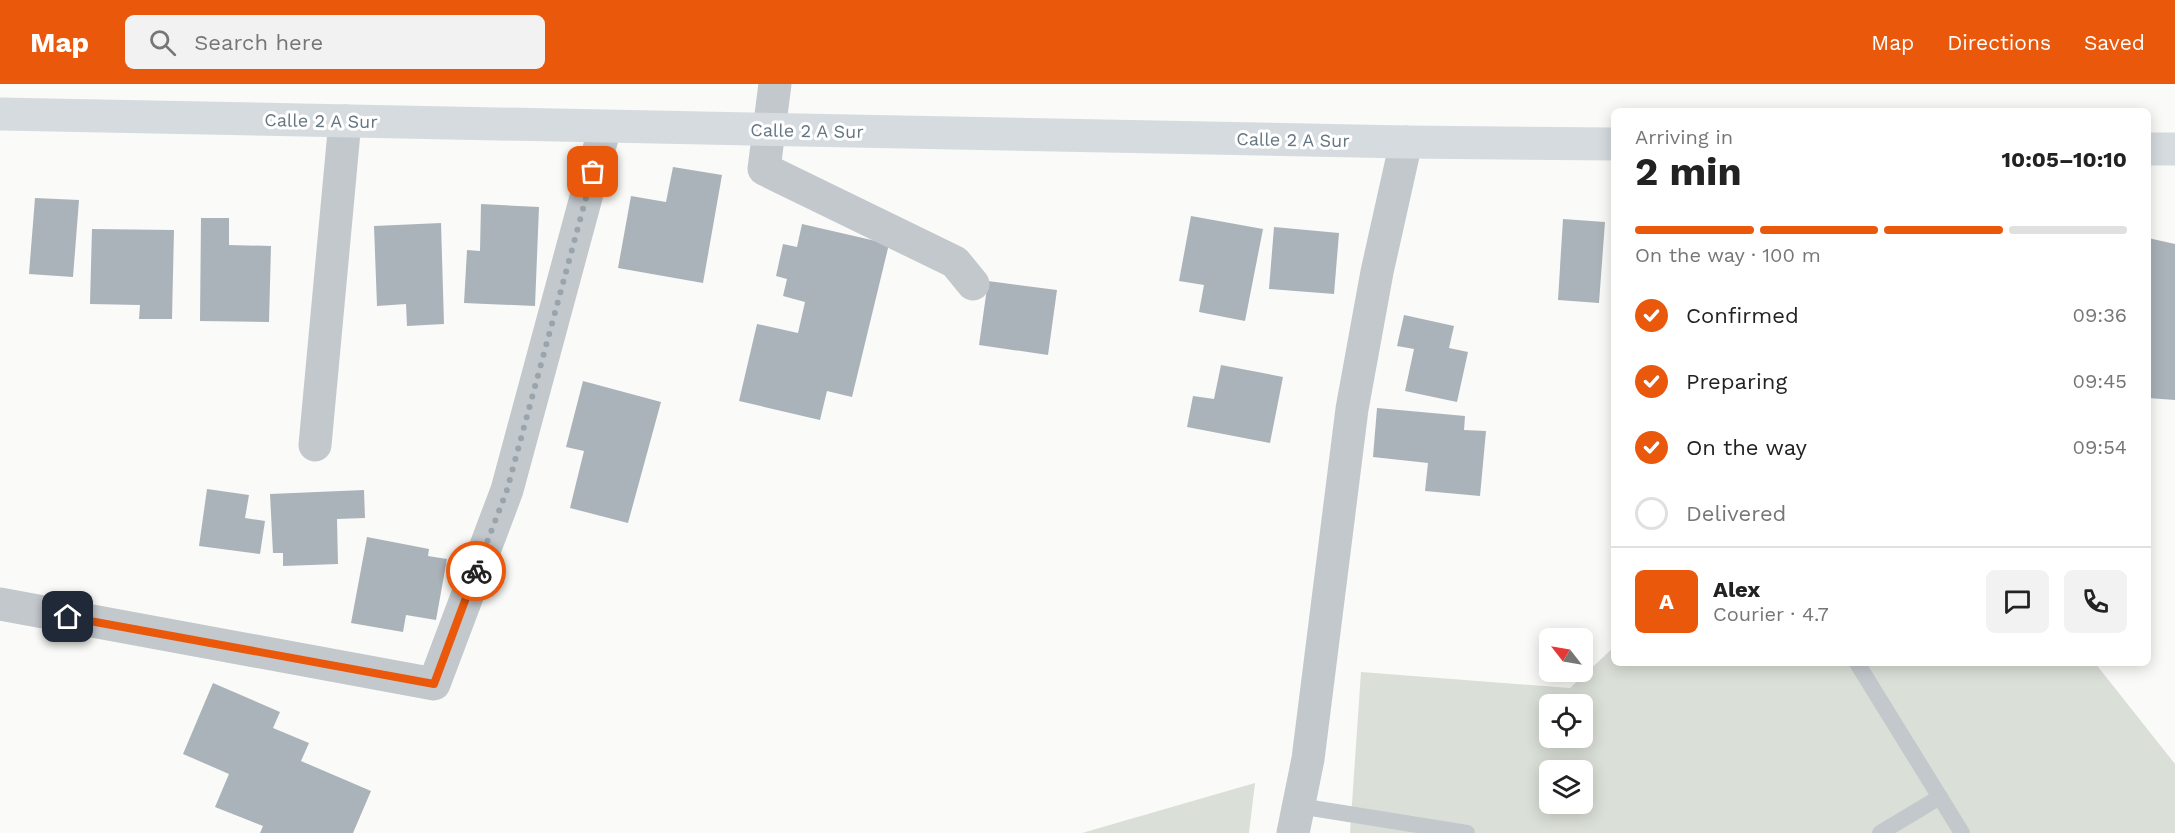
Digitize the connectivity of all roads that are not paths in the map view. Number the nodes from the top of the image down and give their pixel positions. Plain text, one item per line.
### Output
1 (775, 84) edge
2 (0, 114) edge
3 (345, 121) junction
4 (605, 127) junction
5 (770, 130) junction
6 (1406, 142) junction
7 (1611, 144) edge
8 (2151, 149) edge
9 (2175, 149) edge
10 (973, 284) dead end
11 (315, 445) dead end
12 (0, 604) edge
13 (1859, 666) edge
14 (1940, 797) junction
15 (1296, 819) edge
16 (1467, 833) edge
17 (1880, 833) edge
18 (1962, 833) edge

1 - 5 street
2 - 3 main road, Calle 2 A Sur
3 - 4 main road, Calle 2 A Sur
3 - 11 street
4 - 5 main road, Calle 2 A Sur
4 - 12 street
5 - 6 main road, Calle 2 A Sur
5 - 10 street
6 - 7 main road, Calle 2 A Sur
6 - 15 street
8 - 9 main road
13 - 14 lane
14 - 17 lane
14 - 18 lane
15 - 16 lane

